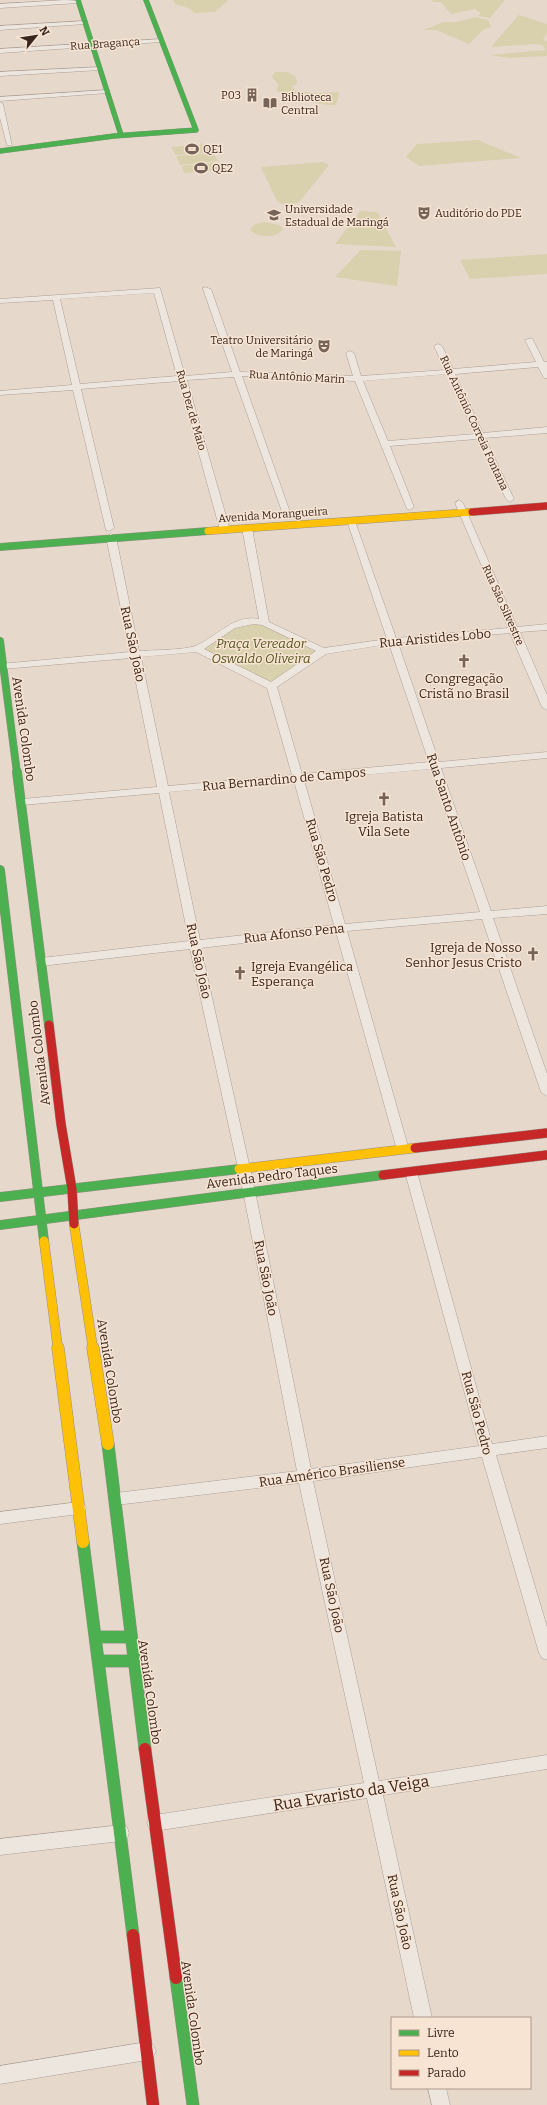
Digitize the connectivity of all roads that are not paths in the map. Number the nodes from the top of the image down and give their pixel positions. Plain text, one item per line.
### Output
1 (146, 0) edge
2 (78, 1) edge
3 (0, 6) edge
4 (85, 22) junction
5 (0, 28) edge
6 (161, 40) junction
7 (92, 45) junction
8 (0, 51) edge
9 (100, 68) junction
10 (0, 74) edge
11 (107, 91) junction
12 (0, 99) edge
13 (0, 104) edge
14 (120, 133) junction
15 (47, 139) junction
16 (68, 141) junction
17 (10, 145) junction
18 (0, 146) edge
19 (0, 151) edge
20 (207, 289) dead end
21 (56, 297) junction
22 (0, 301) edge
23 (529, 340) dead end
24 (438, 346) dead end
25 (350, 353) dead end
26 (544, 364) edge
27 (450, 372) junction
28 (237, 374) junction
29 (547, 376) edge
30 (182, 379) junction
31 (358, 380) junction
32 (76, 387) junction
33 (0, 393) edge
34 (547, 430) edge
35 (480, 436) junction
36 (385, 444) junction
37 (547, 497) edge
38 (506, 499) joint
39 (462, 503) joint
40 (547, 506) edge
41 (410, 507) junction
42 (462, 513) junction
43 (317, 514) dead end
44 (287, 515) dead end
45 (351, 521) junction
46 (247, 528) junction
47 (109, 530) junction
48 (225, 530) junction
49 (0, 547) edge
50 (265, 623) junction
51 (547, 627) edge
52 (514, 631) junction
53 (0, 641) edge
54 (392, 641) junction
55 (197, 649) junction
56 (323, 650) junction
57 (135, 654) junction
58 (3, 666) junction
59 (272, 686) junction
60 (547, 707) edge
61 (547, 755) edge
62 (435, 765) junction
63 (298, 778) junction
64 (164, 790) junction
65 (22, 802) junction
66 (0, 870) edge
67 (4, 896) junction
68 (34, 906) junction
69 (547, 910) edge
70 (487, 917) junction
71 (341, 928) junction
72 (195, 944) junction
73 (41, 962) junction
74 (5, 969) edge
75 (547, 1092) edge
76 (547, 1133) edge
77 (403, 1150) junction
78 (547, 1155) edge
79 (244, 1170) junction
80 (411, 1172) junction
81 (72, 1189) junction
82 (249, 1191) junction
83 (38, 1193) junction
84 (0, 1197) edge
85 (73, 1215) junction
86 (42, 1220) junction
87 (0, 1225) edge
88 (547, 1442) edge
89 (487, 1450) junction
90 (305, 1476) junction
91 (116, 1499) junction
92 (78, 1508) junction
93 (0, 1518) edge
94 (97, 1637) junction
95 (130, 1637) junction
96 (547, 1653) edge
97 (99, 1660) junction
98 (132, 1661) junction
99 (547, 1762) edge
100 (374, 1789) junction
101 (155, 1823) junction
102 (121, 1833) junction
103 (0, 1847) edge
104 (423, 2017) edge
105 (146, 2051) junction
106 (0, 2075) edge
107 (438, 2089) edge
108 (153, 2105) edge
109 (192, 2105) edge
110 (441, 2105) edge

1 - 6 main road
2 - 3 street
2 - 4 main road
4 - 5 street
4 - 7 main road
6 - 7 street, Rua Bragança
6 - 14 main road
7 - 8 street, Rua Bragança
7 - 9 main road
9 - 10 street
9 - 11 main road
11 - 12 street
11 - 14 main road
13 - 17 street
14 - 15 main road
14 - 16 main road
15 - 16 main road
15 - 17 main road
16 - 19 main road
17 - 18 main road
20 - 28 street
21 - 22 street
21 - 30 street, Rua Dez de Maio
21 - 32 street, Rua São João
23 - 26 street
24 - 27 street, Rua Antônio Correia Fontana
25 - 31 street
26 - 27 street, Rua Antônio Marin
26 - 29 street
27 - 31 street, Rua Antônio Marin
27 - 35 street, Rua Antônio Correia Fontana
28 - 30 street, Rua Antônio Marin
28 - 31 street, Rua Antônio Marin
28 - 44 street
30 - 32 street, Rua Antônio Marin
30 - 48 street, Rua Dez de Maio
31 - 36 street
32 - 33 street, Rua Antônio Marin
32 - 47 street, Rua São João
34 - 35 street
35 - 36 street
35 - 38 street, Rua Antônio Correia Fontana
36 - 41 street
37 - 38 main road
39 - 41 main road, Avenida Morangueira
39 - 42 street, Rua São Silvestre
40 - 42 main road, Avenida Morangueira
41 - 43 main road, Avenida Morangueira
42 - 45 main road, Avenida Morangueira
42 - 52 street, Rua São Silvestre
45 - 46 main road, Avenida Morangueira
45 - 54 street, Rua Santo Antônio
46 - 48 main road, Avenida Morangueira
46 - 50 street
47 - 48 main road, Avenida Morangueira
47 - 49 main road, Avenida Morangueira
47 - 57 street, Rua São João
50 - 55 street
50 - 56 street
51 - 52 street, Rua Aristides Lobo
52 - 54 street, Rua Aristides Lobo
52 - 60 street, Rua São Silvestre
53 - 58 main road, Avenida Colombo
54 - 56 street, Rua Aristides Lobo
54 - 62 street, Rua Santo Antônio
55 - 57 street
55 - 59 street
56 - 59 street
57 - 58 street
57 - 64 street, Rua São João
58 - 65 main road, Avenida Colombo
59 - 63 street, Rua São Pedro
61 - 62 street, Rua Bernardino de Campos
62 - 63 street, Rua Bernardino de Campos
62 - 70 street, Rua Santo Antônio
63 - 64 street, Rua Bernardino de Campos
63 - 71 street, Rua São Pedro
64 - 65 street, Rua Bernardino de Campos
64 - 72 street, Rua São João
65 - 68 main road, Avenida Colombo
66 - 67 main road, Avenida Colombo
67 - 68 main road
67 - 74 main road, Avenida Colombo
68 - 73 main road, Avenida Colombo
69 - 70 street, Rua Afonso Pena
70 - 71 street, Rua Afonso Pena
70 - 75 street, Rua Santo Antônio
71 - 72 street, Rua Afonso Pena
71 - 77 street, Rua São Pedro
72 - 73 street, Rua Afonso Pena
72 - 79 street, Rua São João
73 - 81 main road, Avenida Colombo
74 - 83 main road, Avenida Colombo
76 - 77 main road, Avenida Pedro Taques
77 - 79 main road, Avenida Pedro Taques
78 - 80 main road, Avenida Pedro Taques
79 - 81 main road, Avenida Pedro Taques
79 - 82 street, Rua São João
80 - 82 main road, Avenida Pedro Taques
80 - 89 street, Rua São Pedro
81 - 83 main road, Avenida Pedro Taques
81 - 85 main road, Avenida Colombo
82 - 85 main road, Avenida Pedro Taques
82 - 90 street, Rua São João
83 - 84 main road, Avenida Pedro Taques
83 - 86 main road, Avenida Colombo
85 - 86 main road, Avenida Pedro Taques
85 - 91 main road, Avenida Colombo
86 - 87 main road, Avenida Pedro Taques
86 - 92 main road, Avenida Colombo
88 - 89 street, Rua Américo Brasiliense
89 - 90 street, Rua Américo Brasiliense
89 - 96 street, Rua São Pedro
90 - 91 street, Rua Américo Brasiliense
90 - 100 street, Rua São João
91 - 95 main road, Avenida Colombo
92 - 93 street
92 - 94 main road, Avenida Colombo
94 - 95 main road
94 - 97 main road, Avenida Colombo
95 - 98 main road, Avenida Colombo
97 - 98 main road
97 - 102 main road, Avenida Colombo
98 - 101 main road, Avenida Colombo
99 - 100 street, Rua Evaristo da Veiga
100 - 101 street, Rua Evaristo da Veiga
100 - 104 street, Rua São João
101 - 109 main road, Avenida Colombo
102 - 103 street
102 - 105 main road, Avenida Colombo
105 - 106 street
105 - 108 main road, Avenida Colombo
107 - 110 street

